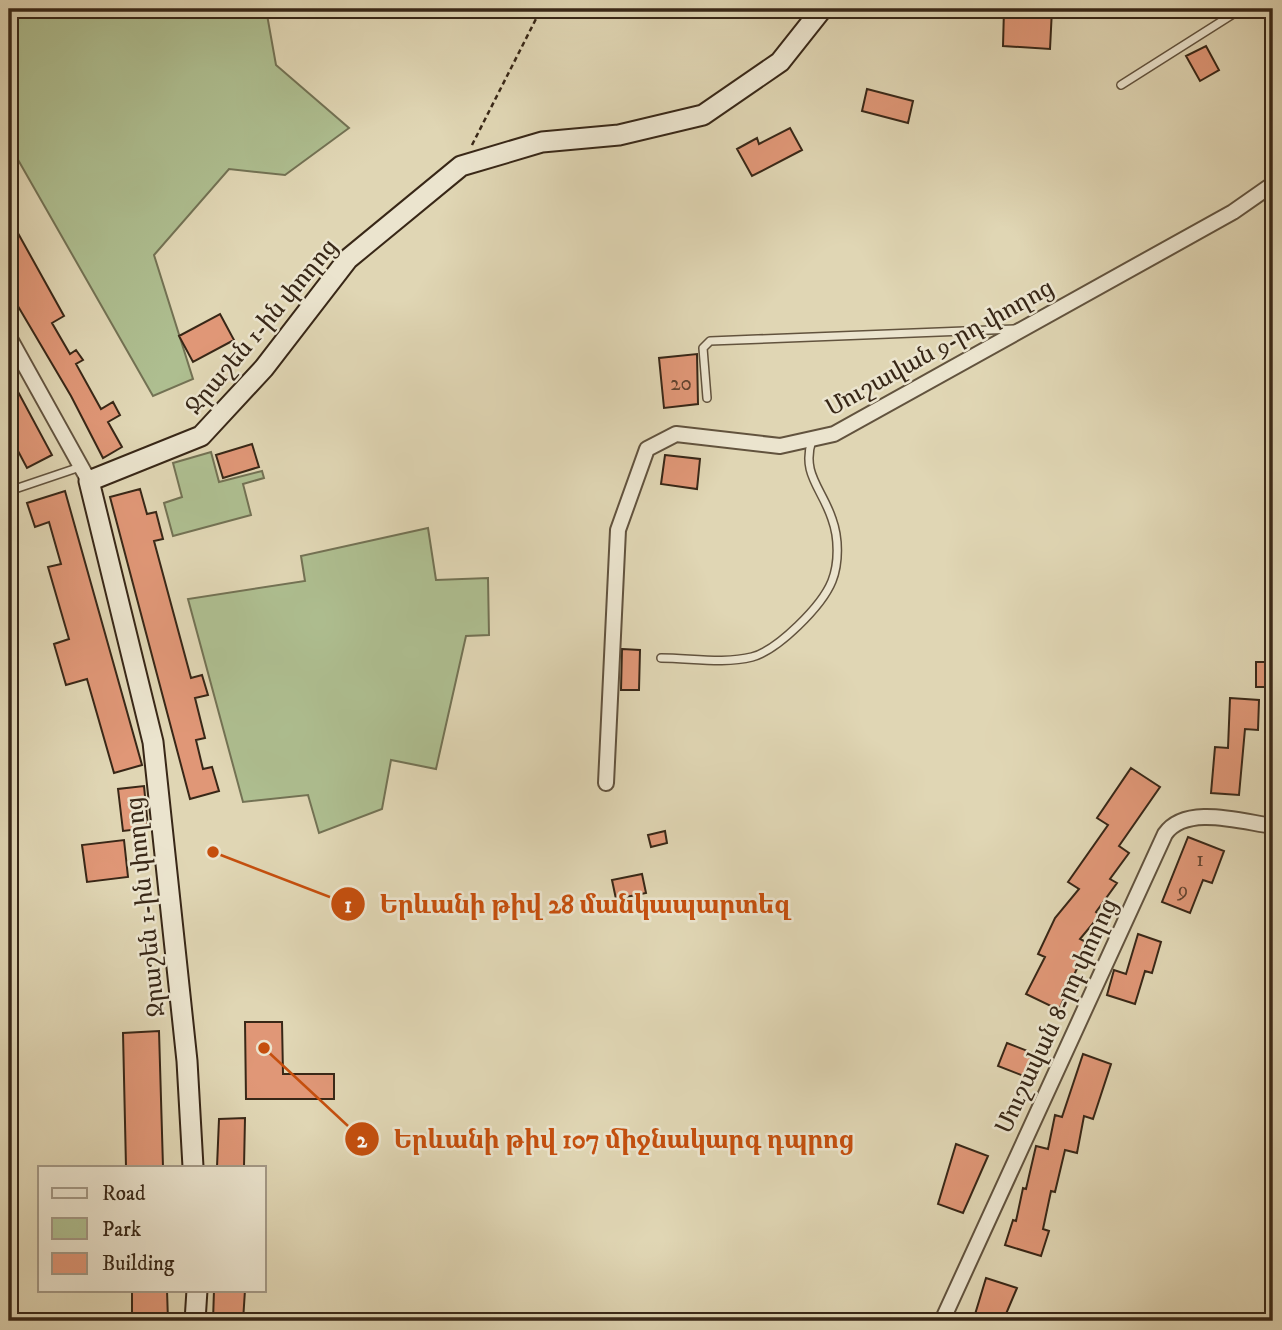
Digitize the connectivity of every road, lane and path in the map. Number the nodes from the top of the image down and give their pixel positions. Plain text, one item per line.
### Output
1 (541, 9) edge
2 (822, 9) edge
3 (1241, 9) edge
4 (1121, 85) dead end
5 (461, 166) junction
6 (1273, 184) edge
7 (1023, 329) junction
8 (9, 337) edge
9 (707, 398) dead end
10 (813, 439) junction
11 (85, 474) junction
12 (9, 491) edge
13 (662, 658) dead end
14 (606, 783) dead end
15 (1273, 826) edge
16 (193, 1166) edge
17 (197, 1292) edge
18 (195, 1321) edge
19 (942, 1321) edge

1 - 5 path
2 - 5 street, Ջրաշեն 1-ին փողոց
3 - 4 lane
5 - 11 street, Ջրաշեն 1-ին փողոց
6 - 7 street, Մուշավան 9-րդ փողոց
7 - 9 lane
7 - 10 street, Մուշավան 9-րդ փողոց
8 - 11 street, Ջրաշեն 1-ին փողոց
10 - 13 lane
10 - 14 street, Մուշավան 9-րդ փողոց
11 - 12 lane
11 - 16 street, Ջրաշեն 1-ին փողոց
15 - 19 street, Մուշավան 8-րդ փողոց
17 - 18 street

